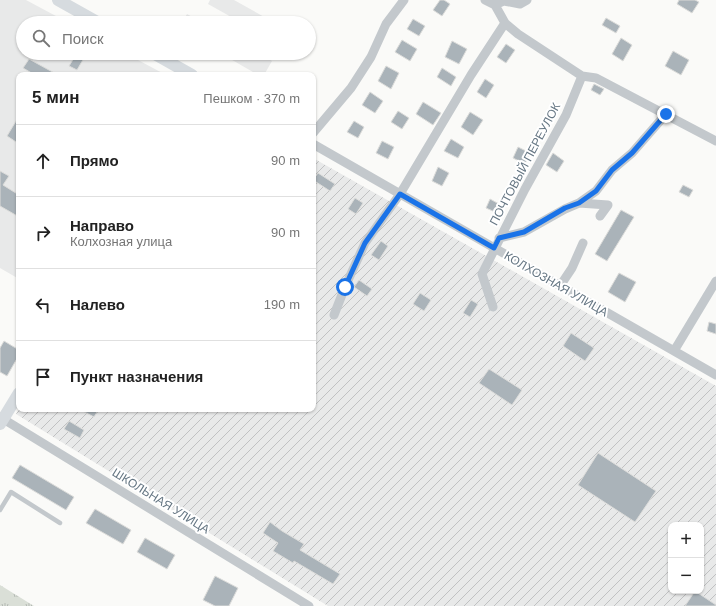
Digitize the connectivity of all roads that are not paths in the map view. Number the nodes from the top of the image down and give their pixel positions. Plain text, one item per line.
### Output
1 (58, 0) edge
2 (404, 0) edge
3 (485, 0) edge
4 (527, 0) edge
5 (495, 5) junction
6 (87, 16) edge
7 (505, 23) junction
8 (165, 60) edge
9 (187, 72) edge
10 (582, 76) junction
11 (666, 114) junction
12 (316, 129) edge
13 (716, 141) edge
14 (316, 146) edge
15 (400, 194) junction
16 (579, 203) junction
17 (600, 216) dead end
18 (499, 238) junction
19 (583, 243) dead end
20 (494, 248) junction
21 (716, 281) edge
22 (560, 286) junction
23 (493, 307) dead end
24 (334, 315) dead end
25 (674, 351) junction
26 (716, 375) edge
27 (16, 397) edge
28 (1, 420) edge
29 (0, 510) edge
30 (60, 523) dead end
31 (309, 606) edge

1 - 6 street
2 - 12 street
3 - 5 street
4 - 5 street
5 - 7 street
7 - 10 street
7 - 15 street
8 - 9 street
10 - 11 street
10 - 18 street, ПОЧТОВЫЙ ПЕРЕУЛОК
11 - 13 street
11 - 16 street
14 - 15 street, КОЛХОЗНАЯ УЛИЦА
15 - 20 street, КОЛХОЗНАЯ УЛИЦА
15 - 24 street
16 - 17 street
16 - 18 street
18 - 20 street, ПОЧТОВЫЙ ПЕРЕУЛОК
19 - 22 street
20 - 22 street, КОЛХОЗНАЯ УЛИЦА
20 - 23 street, ПОЧТОВЫЙ ПЕРЕУЛОК
21 - 25 street
22 - 25 street, КОЛХОЗНАЯ УЛИЦА
25 - 26 street, КОЛХОЗНАЯ УЛИЦА
27 - 28 street
28 - 31 street, ШКОЛЬНАЯ УЛИЦА
29 - 30 lane

